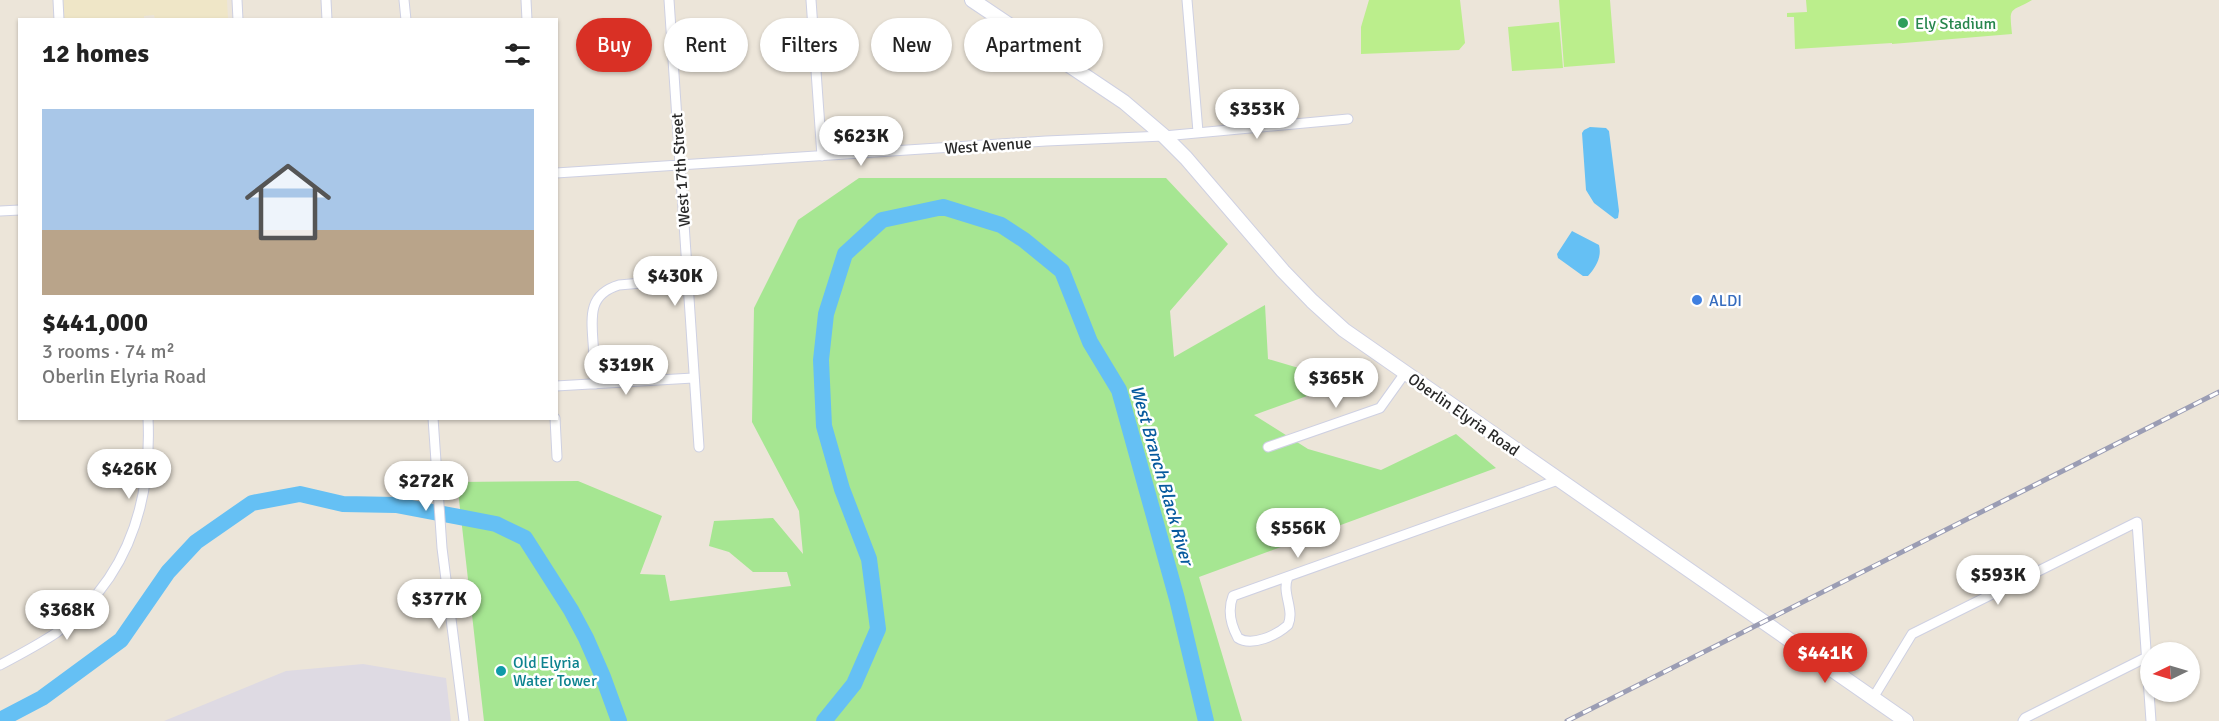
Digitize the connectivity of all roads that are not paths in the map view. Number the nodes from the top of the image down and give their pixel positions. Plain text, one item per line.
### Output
1 (58, 0) edge
2 (237, 0) edge
3 (326, 0) edge
4 (404, 0) edge
5 (526, 0) edge
6 (669, 0) edge
7 (811, 0) edge
8 (972, 0) edge
9 (1187, 0) edge
10 (59, 18) edge
11 (238, 18) edge
12 (327, 18) edge
13 (406, 18) edge
14 (527, 18) edge
15 (1348, 119) dead end
16 (1198, 132) junction
17 (1164, 136) junction
18 (822, 156) junction
19 (681, 165) junction
20 (558, 174) edge
21 (18, 210) edge
22 (0, 211) edge
23 (687, 279) junction
24 (1405, 373) junction
25 (693, 378) junction
26 (596, 384) junction
27 (558, 386) edge
28 (148, 420) edge
29 (434, 420) edge
30 (555, 420) edge
31 (699, 447) dead end
32 (1268, 447) dead end
33 (557, 457) dead end
34 (1558, 480) junction
35 (1288, 576) junction
36 (1233, 596) junction
37 (1223, 600) dead end
38 (2146, 642) edge
39 (2140, 660) edge
40 (0, 665) edge
41 (1873, 698) junction
42 (2150, 702) edge
43 (465, 721) edge
44 (1906, 721) edge
45 (2023, 721) edge
46 (2151, 721) edge

1 - 10 street
2 - 11 street
3 - 12 street
4 - 13 street
5 - 14 street
6 - 19 street, West 17th Street
7 - 18 street
8 - 17 main road, Oberlin Elyria Road
9 - 16 street
15 - 16 street, West Avenue
16 - 17 street, West Avenue
17 - 18 street, West Avenue
17 - 24 main road, Oberlin Elyria Road
18 - 19 street, West Avenue
19 - 20 street, West Avenue
19 - 23 street, West 17th Street
21 - 22 street
23 - 25 street, West 17th Street
23 - 26 street
24 - 32 street
24 - 34 main road, Oberlin Elyria Road
25 - 26 street
25 - 31 street, West 17th Street
26 - 27 street
28 - 40 street
29 - 43 street
30 - 33 street
34 - 35 street
34 - 41 main road, Oberlin Elyria Road
35 - 36 street
35 - 36 street
36 - 37 street
38 - 41 street
39 - 45 street
41 - 44 main road, Oberlin Elyria Road
42 - 46 street

